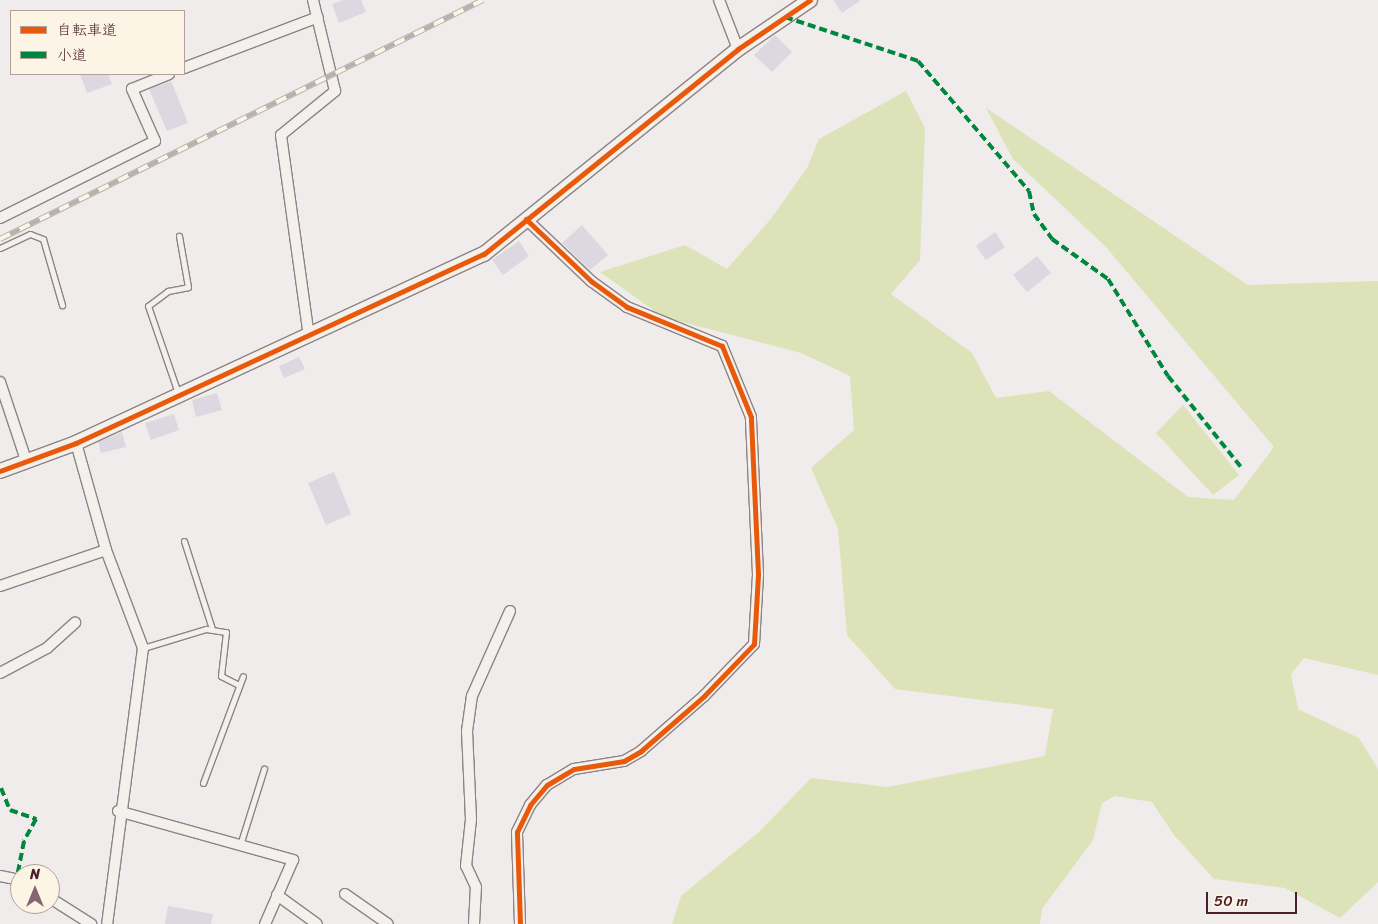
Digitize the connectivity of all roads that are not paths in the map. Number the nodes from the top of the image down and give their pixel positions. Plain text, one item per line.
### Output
1 (312, 0) edge
2 (719, 0) edge
3 (810, 0) edge
4 (318, 16) junction
5 (738, 49) junction
6 (185, 68) edge
7 (167, 75) edge
8 (0, 218) edge
9 (526, 219) junction
10 (179, 236) dead end
11 (0, 248) edge
12 (62, 306) dead end
13 (309, 337) junction
14 (0, 382) edge
15 (179, 396) junction
16 (76, 443) junction
17 (27, 463) junction
18 (0, 471) edge
19 (184, 541) dead end
20 (106, 550) junction
21 (0, 586) edge
22 (510, 611) dead end
23 (75, 623) dead end
24 (212, 629) junction
25 (142, 648) junction
26 (0, 672) edge
27 (243, 676) dead end
28 (239, 685) junction
29 (264, 768) dead end
30 (202, 783) dead end
31 (118, 811) junction
32 (240, 845) junction
33 (345, 894) dead end
34 (277, 895) junction
35 (60, 904) edge
36 (108, 912) junction
37 (91, 924) edge
38 (100, 924) edge
39 (107, 924) edge
40 (264, 924) edge
41 (317, 924) edge
42 (388, 924) edge
43 (474, 924) edge
44 (520, 924) edge

1 - 4 street
2 - 5 street
3 - 5 street
4 - 6 street
4 - 13 street
5 - 9 street
7 - 8 street
9 - 13 street
9 - 44 street
10 - 15 lane
11 - 12 lane
13 - 15 street
14 - 17 street
15 - 16 street
16 - 17 street
16 - 20 street
17 - 18 street
19 - 24 lane
20 - 21 street
20 - 25 street
22 - 43 street
23 - 26 street
24 - 25 lane
24 - 28 lane
25 - 31 street
27 - 28 lane
28 - 30 lane
29 - 32 lane
31 - 32 street
31 - 36 street
32 - 34 street
33 - 42 street
34 - 40 street
34 - 41 street
35 - 37 street
36 - 38 street
36 - 39 street

